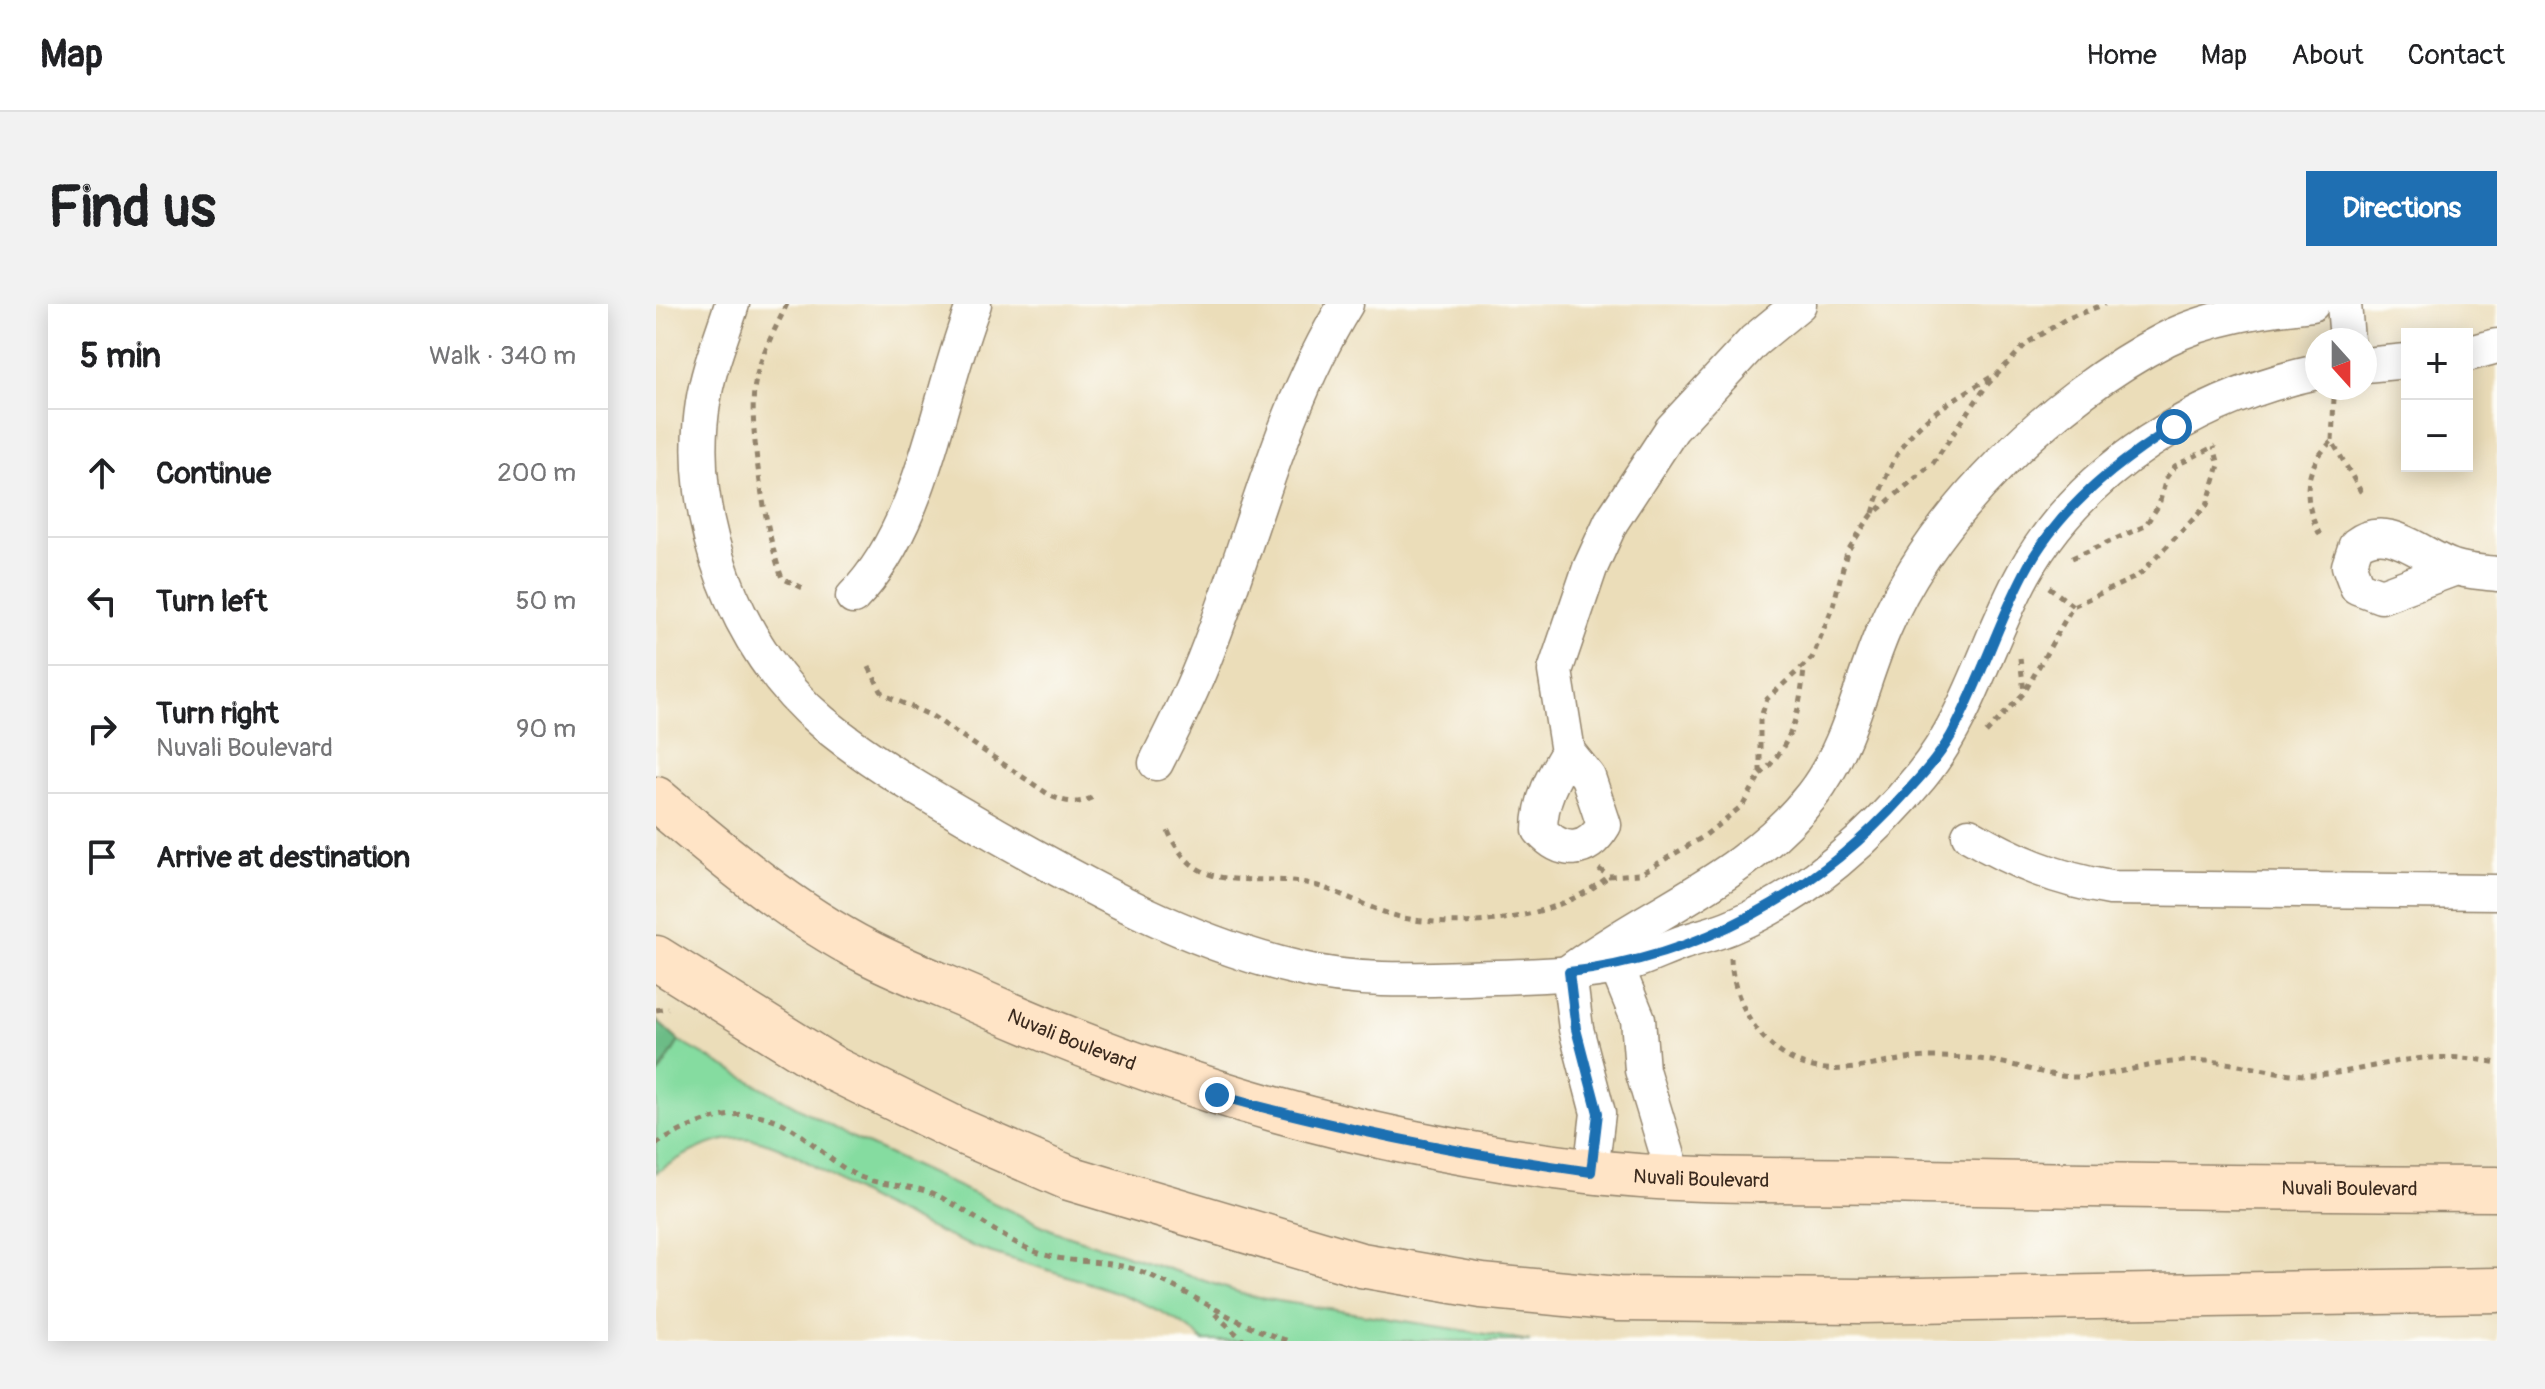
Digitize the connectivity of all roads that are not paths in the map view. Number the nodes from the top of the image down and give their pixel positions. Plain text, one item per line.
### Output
1 (732, 304) edge
2 (974, 304) edge
3 (1346, 304) edge
4 (1799, 304) edge
5 (2312, 304) edge
6 (2344, 304) edge
7 (2346, 328) edge
8 (2497, 346) edge
9 (2473, 352) edge
10 (2401, 362) edge
11 (2377, 364) edge
12 (2305, 385) edge
13 (2456, 568) dead end
14 (2497, 574) edge
15 (853, 597) dead end
16 (1568, 752) dead end
17 (1156, 763) dead end
18 (656, 799) edge
19 (1969, 835) dead end
20 (2497, 892) edge
21 (1613, 955) junction
22 (656, 958) edge
23 (1569, 972) junction
24 (1591, 1172) junction
25 (1674, 1176) junction
26 (2497, 1189) edge
27 (2497, 1290) edge

1 - 23 street
2 - 15 street
3 - 17 street
4 - 16 street
5 - 21 street
6 - 7 street
8 - 9 street
10 - 11 street
12 - 21 street
13 - 14 street
18 - 24 main road, Nuvali Boulevard
19 - 20 street
21 - 23 street
21 - 25 street
22 - 27 main road
23 - 24 street
24 - 25 main road, Nuvali Boulevard
25 - 26 main road, Nuvali Boulevard

